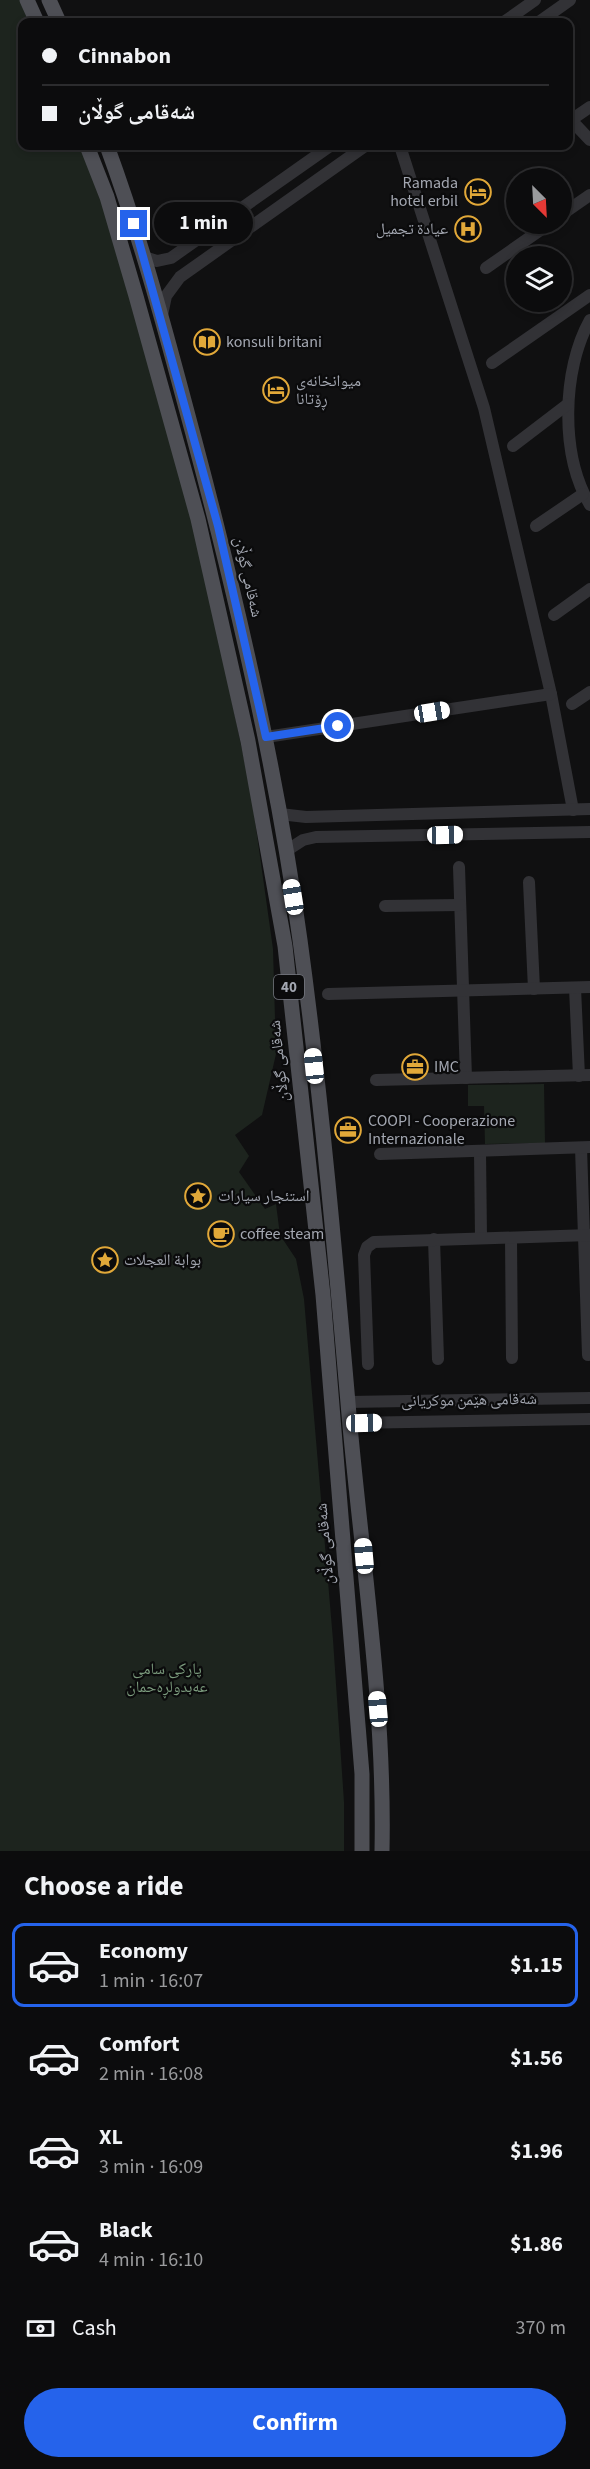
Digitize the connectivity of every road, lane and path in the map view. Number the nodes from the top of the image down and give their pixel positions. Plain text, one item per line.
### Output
1 (49, 0) edge
2 (535, 0) edge
3 (570, 0) edge
4 (31, 2) edge
5 (36, 18) edge
6 (56, 18) edge
7 (510, 18) edge
8 (544, 18) edge
9 (590, 107) edge
10 (573, 119) edge
11 (573, 124) edge
12 (590, 140) edge
13 (88, 150) edge
14 (108, 150) edge
15 (324, 150) edge
16 (359, 150) edge
17 (401, 150) edge
18 (590, 195) edge
19 (572, 207) edge
20 (535, 234) edge
21 (183, 250) junction
22 (144, 257) junction
23 (195, 266) junction
24 (486, 268) dead end
25 (590, 295) edge
26 (162, 319) junction
27 (590, 320) edge
28 (492, 363) dead end
29 (568, 404) junction
30 (513, 446) dead end
31 (583, 494) junction
32 (590, 505) edge
33 (536, 526) dead end
34 (590, 589) edge
35 (554, 615) dead end
36 (590, 692) edge
37 (551, 694) junction
38 (572, 704) dead end
39 (266, 737) junction
40 (590, 809) edge
41 (573, 810) junction
42 (444, 812) junction
43 (280, 814) junction
44 (590, 832) edge
45 (445, 835) junction
46 (286, 851) junction
47 (459, 867) dead end
48 (530, 882) dead end
49 (460, 904) junction
50 (385, 906) dead end
51 (590, 987) edge
52 (575, 988) junction
53 (534, 989) junction
54 (462, 992) junction
55 (328, 994) dead end
56 (585, 1076) edge
57 (466, 1078) junction
58 (376, 1080) dead end
59 (585, 1148) edge
60 (480, 1152) junction
61 (380, 1154) dead end
62 (587, 1236) edge
63 (482, 1238) junction
64 (511, 1238) junction
65 (434, 1239) junction
66 (588, 1355) dead end
67 (512, 1358) dead end
68 (438, 1359) dead end
69 (368, 1364) dead end
70 (590, 1398) edge
71 (535, 1400) junction
72 (349, 1402) junction
73 (590, 1419) edge
74 (534, 1420) junction
75 (350, 1423) junction
76 (362, 1851) edge
77 (382, 1851) edge

1 - 6 main road
2 - 7 street
3 - 8 street
4 - 5 main road
9 - 10 street
11 - 12 street
13 - 76 main road, شەقامی گوڵان / 40
14 - 22 main road, شەقامی گوڵان
15 - 21 street
16 - 23 street
17 - 37 street
18 - 19 street
20 - 24 street
21 - 22 street
21 - 23 street
22 - 26 main road, شەقامی گوڵان
23 - 26 street
25 - 28 street
26 - 39 main road, شەقامی گوڵان / 40
27 - 29 street
29 - 30 street
29 - 31 street
31 - 32 street
31 - 33 street
34 - 35 street
36 - 38 street
37 - 39 street
37 - 41 street
39 - 43 main road, شەقامی گوڵان / 40
40 - 41 street
41 - 42 street
42 - 43 street
42 - 45 street
43 - 46 main road, شەقامی گوڵان / 40
44 - 45 street
45 - 46 street
46 - 72 main road, شەقامی گوڵان / 40
47 - 49 street
48 - 53 street
49 - 50 street
49 - 54 street
51 - 52 street
52 - 53 street
52 - 56 street
53 - 54 street
54 - 55 street
54 - 57 street
56 - 57 street
57 - 58 street
59 - 60 street
59 - 62 street
60 - 61 street
60 - 63 street
62 - 64 street
62 - 66 street
63 - 64 street
63 - 65 street
64 - 67 street
65 - 68 street
65 - 69 street
70 - 71 street, شەقامی هێمن موکریانی
71 - 72 street, شەقامی هێمن موکریانی
71 - 74 street
72 - 75 main road, شەقامی گوڵان / 40
73 - 74 street, شەقامی هێمن موکریانی
74 - 75 street, شەقامی هێمن موکریانی
75 - 77 main road, شەقامی گوڵان / 40

